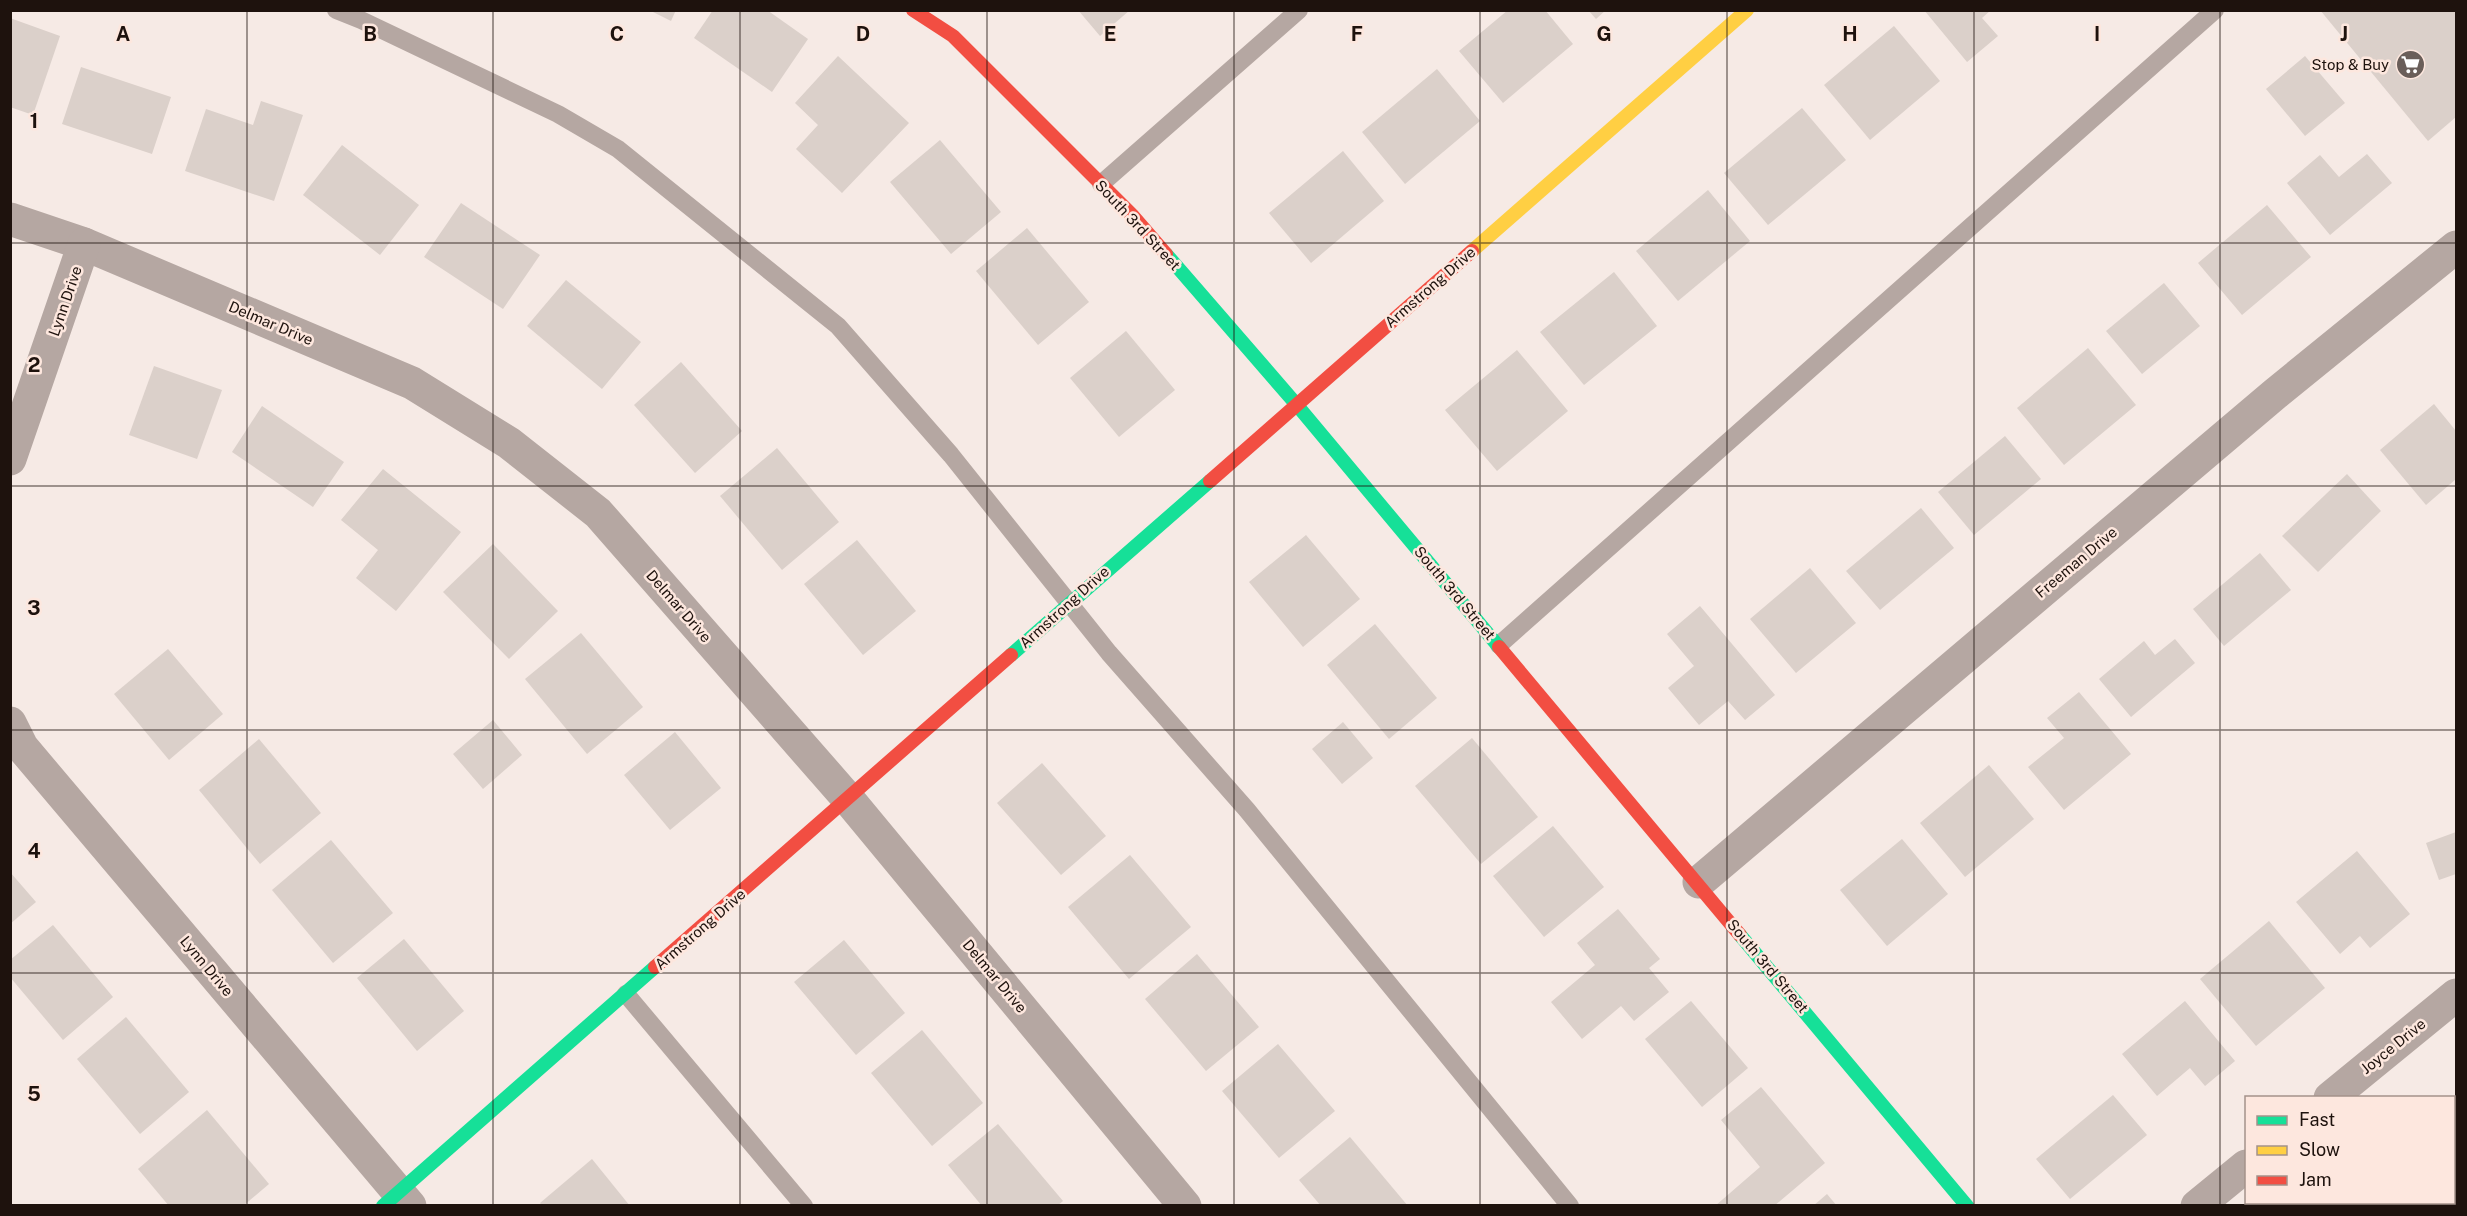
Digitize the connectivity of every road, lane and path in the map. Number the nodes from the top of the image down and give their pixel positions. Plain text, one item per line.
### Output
1 (336, 10) edge
2 (913, 10) edge
3 (1299, 10) edge
4 (1747, 10) edge
5 (2214, 10) edge
6 (1101, 184) junction
7 (10, 219) edge
8 (84, 244) junction
9 (2457, 247) edge
10 (1296, 404) junction
11 (10, 459) edge
12 (1069, 603) junction
13 (1499, 645) junction
14 (10, 723) edge
15 (849, 800) junction
16 (1698, 882) junction
17 (626, 994) junction
18 (2457, 995) edge
19 (2332, 1096) edge
20 (2245, 1168) edge
21 (397, 1201) edge
22 (804, 1206) edge
23 (1185, 1206) edge
24 (1570, 1206) edge
25 (1967, 1206) edge
26 (2197, 1206) edge

1 - 12 lane
2 - 6 street, South 3rd Street
3 - 6 lane
4 - 10 street, Armstrong Drive
5 - 13 lane
6 - 10 street, South 3rd Street
7 - 8 street, Delmar Drive
8 - 11 street, Lynn Drive
8 - 15 street, Delmar Drive
9 - 16 street, Freeman Drive
10 - 12 street, Armstrong Drive
10 - 13 street, South 3rd Street
12 - 15 street, Armstrong Drive
12 - 24 lane
13 - 16 street, South 3rd Street
14 - 21 street, Lynn Drive
15 - 17 street, Armstrong Drive
15 - 23 street, Delmar Drive
16 - 25 street, South 3rd Street
17 - 21 street, Armstrong Drive
17 - 22 lane
18 - 19 street, Joyce Drive
20 - 26 street

